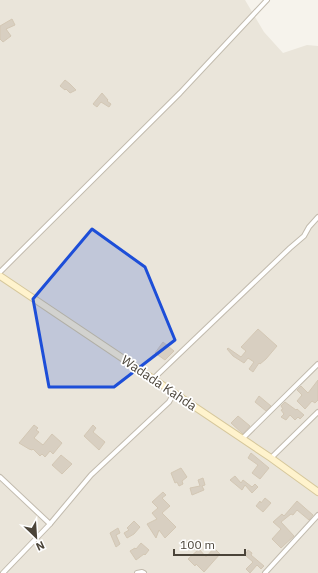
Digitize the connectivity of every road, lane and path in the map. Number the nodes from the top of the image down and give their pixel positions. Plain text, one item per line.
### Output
1 (268, 0) edge
2 (318, 217) edge
3 (0, 272) edge
4 (0, 276) edge
5 (318, 364) edge
6 (153, 379) junction
7 (174, 393) junction
8 (318, 412) edge
9 (242, 439) junction
10 (271, 458) junction
11 (0, 477) edge
12 (318, 492) edge
13 (318, 515) edge
14 (50, 524) junction
15 (3, 573) edge
16 (138, 573) edge
17 (144, 573) edge
18 (265, 573) edge

1 - 3 street
2 - 6 street
4 - 6 main road, Wadada Kahda
5 - 9 street
6 - 7 main road, Wadada Kahda
7 - 9 main road, Wadada Kahda
7 - 14 street
8 - 10 street
9 - 10 main road, Wadada Kahda
10 - 12 main road, Wadada Kahda
11 - 14 street
13 - 18 street
14 - 15 street
16 - 17 street

